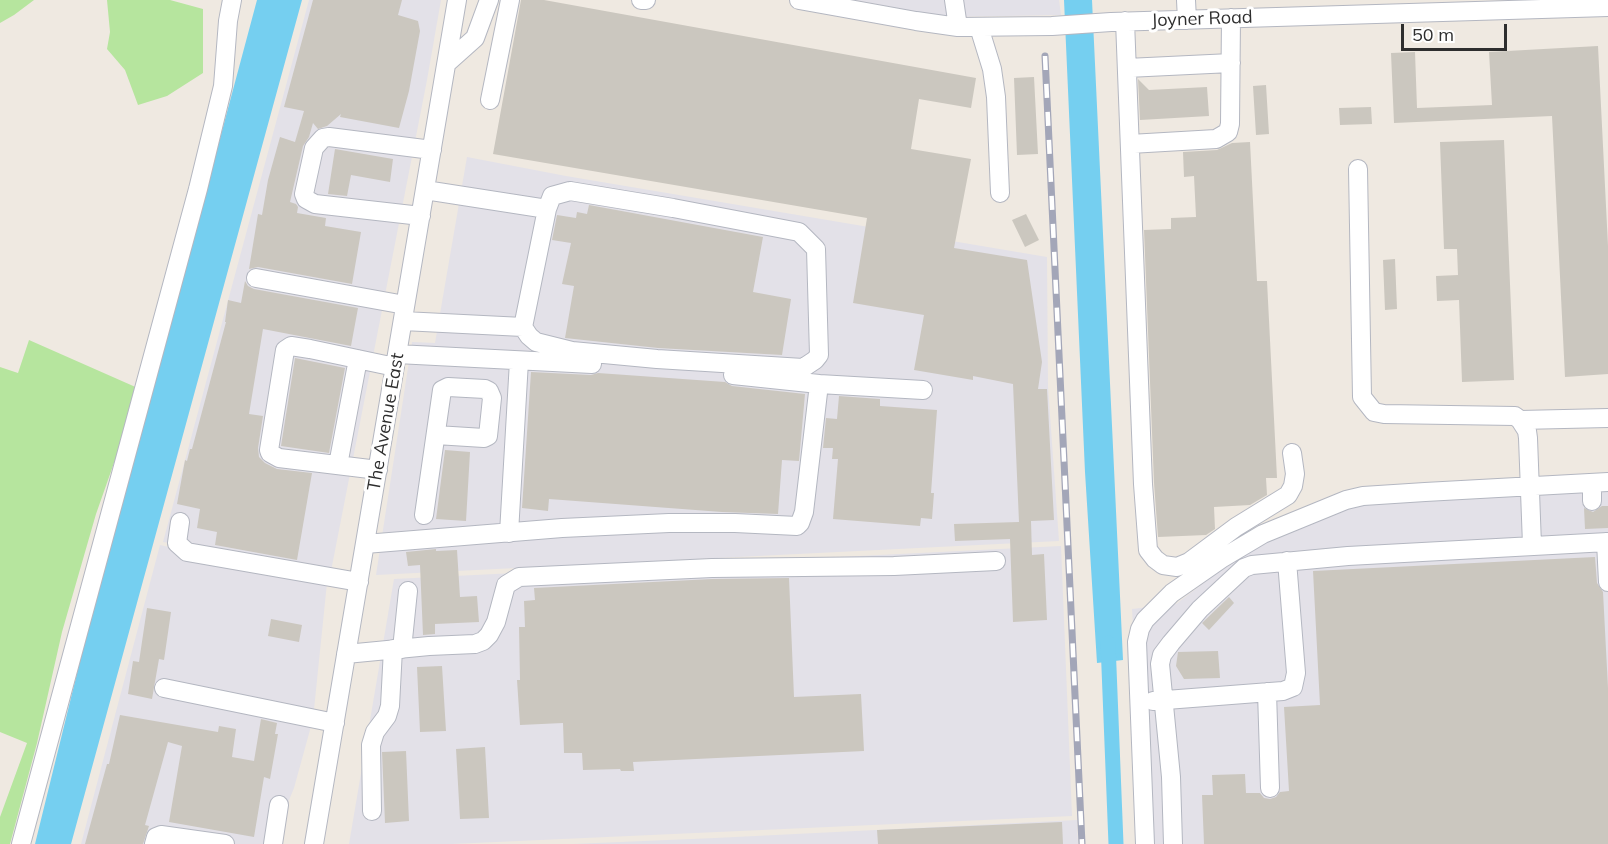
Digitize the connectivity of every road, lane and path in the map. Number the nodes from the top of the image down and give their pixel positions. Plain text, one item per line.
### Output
1 (232, 0) edge
2 (489, 0) edge
3 (510, 0) edge
4 (641, 0) edge
5 (646, 0) edge
6 (799, 0) edge
7 (954, 0) edge
8 (1186, 0) edge
9 (456, 2) edge
10 (1486, 5) edge
11 (1608, 8) edge
12 (1231, 18) junction
13 (1187, 20) junction
14 (1118, 21) junction
15 (958, 27) junction
16 (979, 27) junction
17 (447, 63) junction
18 (1231, 63) junction
19 (1127, 68) junction
20 (490, 100) dead end
21 (1130, 144) junction
22 (432, 150) junction
23 (1358, 169) dead end
24 (425, 190) junction
25 (1000, 193) dead end
26 (547, 209) junction
27 (421, 216) junction
28 (256, 278) dead end
29 (404, 313) junction
30 (523, 327) junction
31 (358, 359) junction
32 (472, 359) junction
33 (396, 361) junction
34 (519, 361) junction
35 (819, 384) junction
36 (468, 388) junction
37 (923, 390) dead end
38 (1608, 418) edge
39 (1520, 420) junction
40 (436, 435) junction
41 (1292, 453) dead end
42 (338, 465) junction
43 (378, 470) junction
44 (1530, 486) junction
45 (1597, 489) edge
46 (424, 515) dead end
47 (180, 522) dead end
48 (509, 533) junction
49 (1607, 542) edge
50 (365, 544) junction
51 (1532, 545) junction
52 (996, 561) dead end
53 (1287, 561) junction
54 (358, 582) junction
55 (1608, 582) edge
56 (408, 591) dead end
57 (398, 649) junction
58 (346, 654) junction
59 (164, 688) dead end
60 (1267, 692) junction
61 (1164, 700) junction
62 (1139, 703) junction
63 (334, 723) junction
64 (1270, 788) dead end
65 (273, 808) dead end
66 (372, 811) dead end
67 (216, 843) edge
68 (21, 844) edge
69 (154, 844) edge
70 (273, 844) edge
71 (314, 844) edge
72 (1145, 844) edge
73 (1173, 844) edge

1 - 68 street
2 - 17 street
3 - 20 street
4 - 5 street
6 - 15 street, Joyner Road
7 - 15 street
8 - 13 street
9 - 17 street, The Avenue East
10 - 11 street, Joyner Road
10 - 12 street, Joyner Road
12 - 13 street, Joyner Road
12 - 18 street
13 - 14 street, Joyner Road
14 - 16 street, Joyner Road
14 - 19 street
15 - 16 street, Joyner Road
16 - 25 street
17 - 22 street, The Avenue East
18 - 19 street
18 - 21 street
19 - 21 street
21 - 41 street
22 - 24 street, The Avenue East
22 - 27 street
23 - 39 street
24 - 26 street
24 - 27 street, The Avenue East
26 - 30 street
26 - 30 street
27 - 29 street, The Avenue East
28 - 29 street
29 - 30 street
29 - 33 street, The Avenue East
31 - 33 street
31 - 42 street
31 - 42 street
32 - 33 street
32 - 34 street
32 - 36 street
33 - 43 street, The Avenue East
34 - 35 street
34 - 48 street
35 - 37 street
35 - 48 street
36 - 40 street
36 - 40 street
38 - 39 street
39 - 44 street
40 - 46 street
42 - 43 street
43 - 50 street, The Avenue East
44 - 45 street
44 - 51 street
44 - 62 street
47 - 54 street
48 - 50 street
49 - 51 street
49 - 55 street
50 - 54 street, The Avenue East
51 - 53 street
52 - 57 street
53 - 60 street
53 - 61 street
54 - 58 street, The Avenue East
56 - 57 street
57 - 58 street
57 - 66 street
58 - 63 street, The Avenue East
59 - 63 street
60 - 61 street
60 - 64 street
61 - 62 street
61 - 73 street
62 - 72 street
63 - 71 street, The Avenue East
65 - 70 street
67 - 69 street

